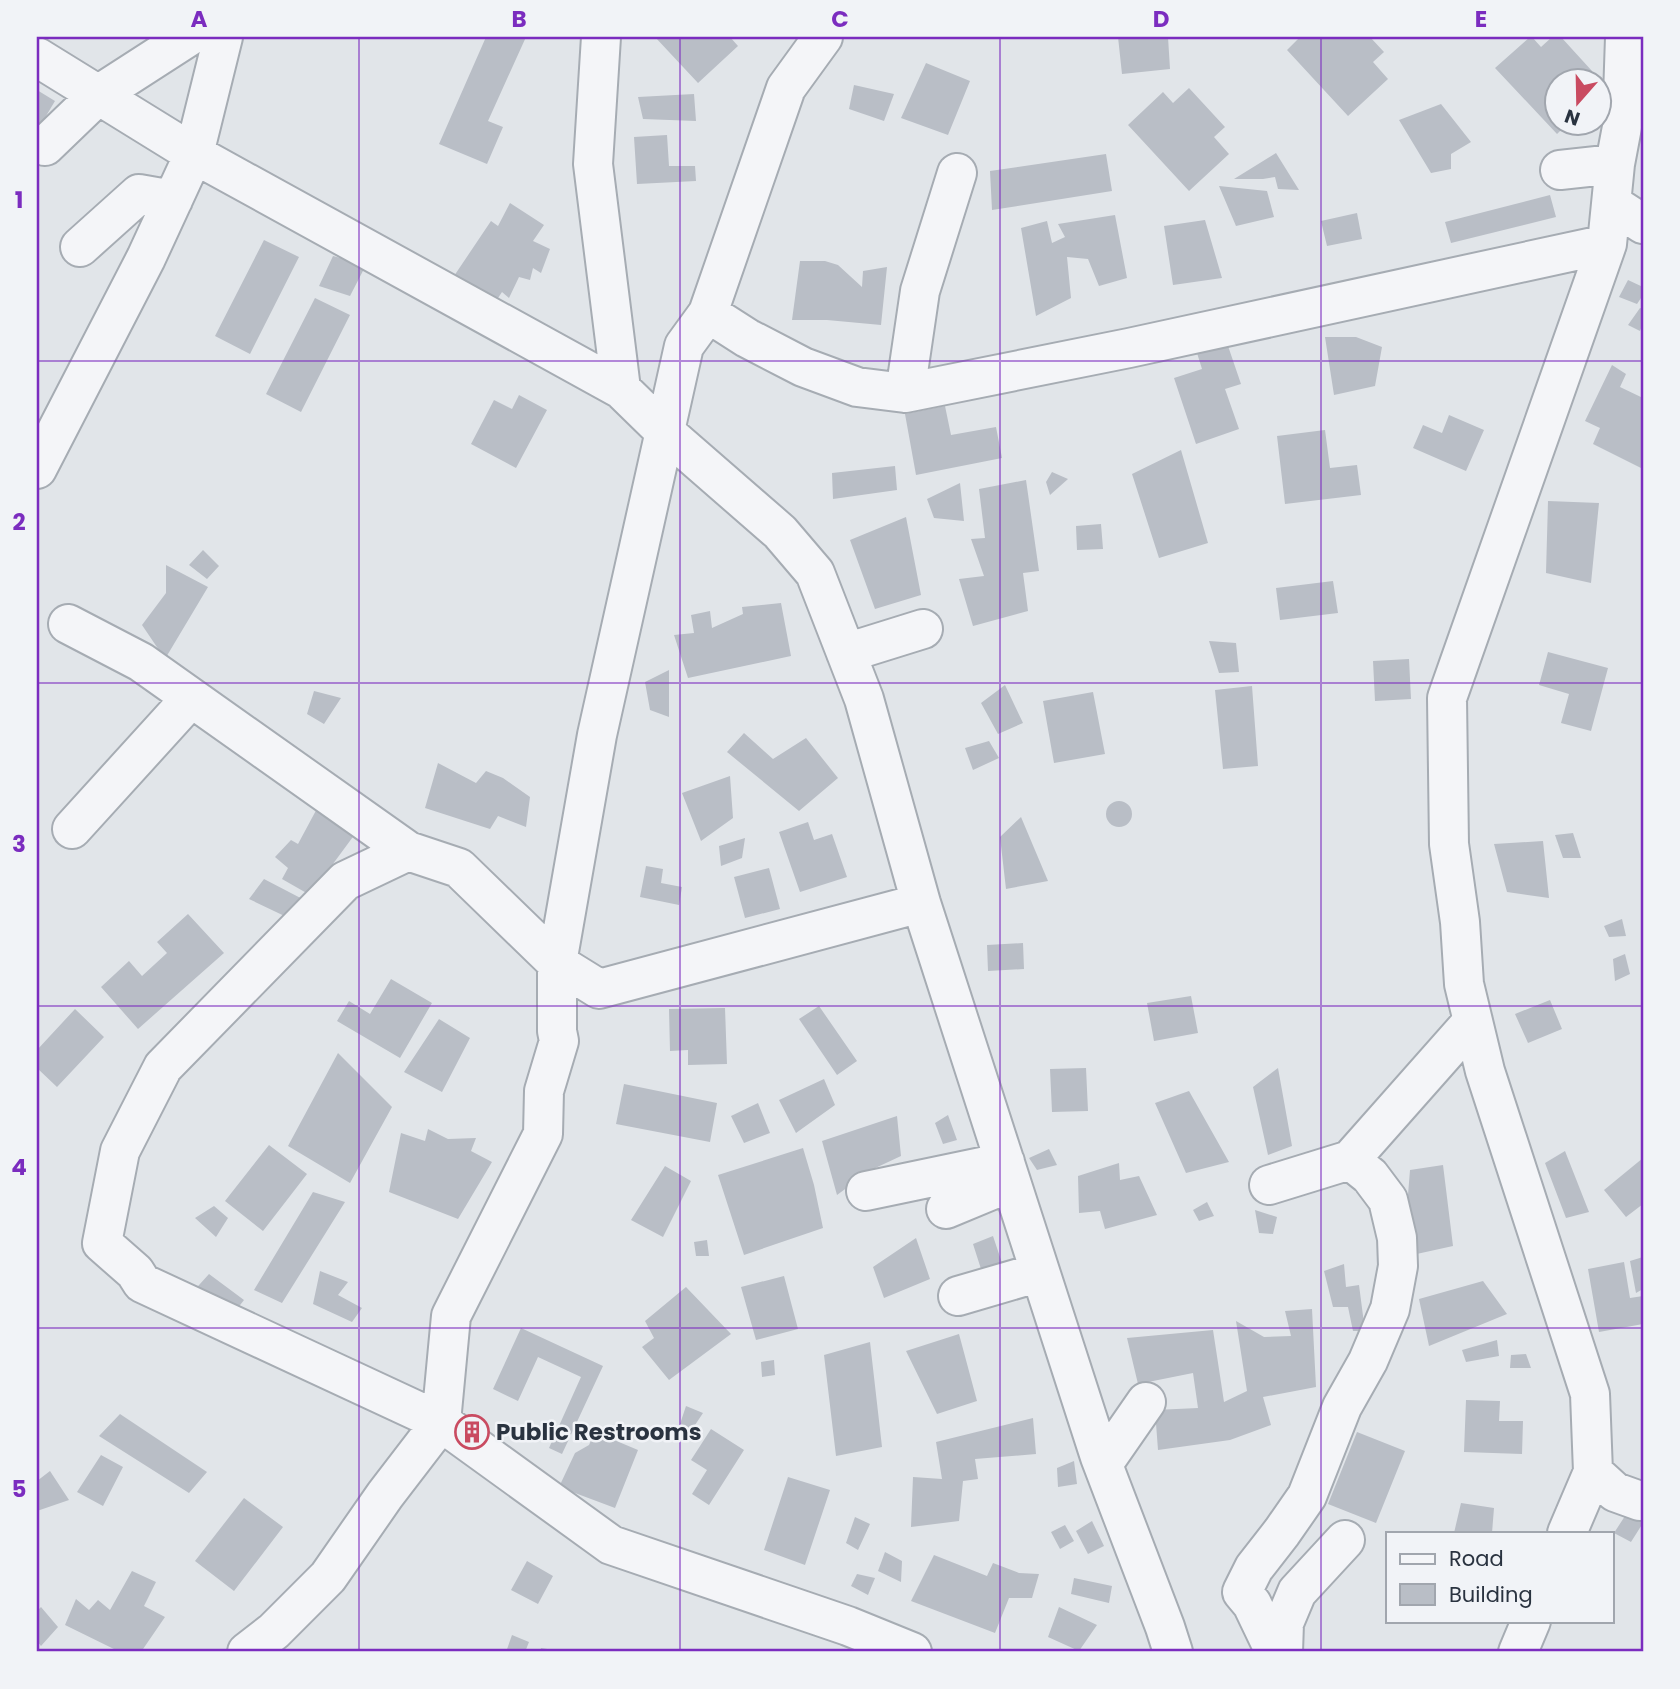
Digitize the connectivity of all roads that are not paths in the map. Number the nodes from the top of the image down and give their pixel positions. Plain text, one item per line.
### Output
1 (188, 37) edge
2 (223, 37) edge
3 (601, 37) edge
4 (823, 37) edge
5 (1625, 37) edge
6 (37, 57) edge
7 (98, 95) junction
8 (1633, 128) edge
9 (44, 146) dead end
10 (194, 153) junction
11 (1615, 164) junction
12 (1560, 170) dead end
13 (957, 173) dead end
14 (173, 200) junction
15 (1628, 214) edge
16 (1607, 244) junction
17 (80, 247) dead end
18 (708, 313) junction
19 (621, 389) junction
20 (905, 393) junction
21 (664, 431) junction
22 (37, 469) edge
23 (68, 624) dead end
24 (923, 629) dead end
25 (846, 653) junction
26 (191, 698) junction
27 (72, 828) dead end
28 (408, 851) junction
29 (921, 903) junction
30 (557, 963) junction
31 (1474, 1021) junction
32 (1350, 1160) junction
33 (1008, 1172) junction
34 (1269, 1185) dead end
35 (866, 1191) dead end
36 (946, 1209) dead end
37 (1040, 1272) junction
38 (958, 1296) dead end
39 (1146, 1402) dead end
40 (441, 1422) junction
41 (1103, 1464) junction
42 (1593, 1472) junction
43 (1643, 1500) edge
44 (1567, 1532) edge
45 (1345, 1540) dead end
46 (1531, 1622) edge
47 (892, 1649) edge
48 (247, 1652) edge
49 (1173, 1652) edge
50 (1275, 1652) edge
51 (1283, 1652) edge
52 (1518, 1652) edge

1 - 7 street
2 - 10 street
3 - 19 street
4 - 18 street
5 - 8 street
6 - 7 street
7 - 9 street
7 - 10 street
8 - 11 street
10 - 14 street
10 - 19 street
11 - 12 street
11 - 15 street
13 - 20 street
14 - 17 street
14 - 22 street
15 - 16 street
16 - 20 street
16 - 31 street
18 - 20 street
18 - 21 street
19 - 21 street
21 - 25 street
21 - 30 street
23 - 26 street
24 - 25 street
25 - 29 street
26 - 27 street
26 - 28 street
28 - 30 street
28 - 40 street
29 - 30 street
29 - 33 street
30 - 40 street
31 - 32 street
31 - 42 street
32 - 34 street
32 - 50 street
33 - 35 street
33 - 36 street
33 - 37 street
37 - 38 street
37 - 41 street
39 - 41 street
40 - 47 street
40 - 48 street
41 - 49 street
42 - 43 street
42 - 44 street
45 - 51 street
46 - 52 street

